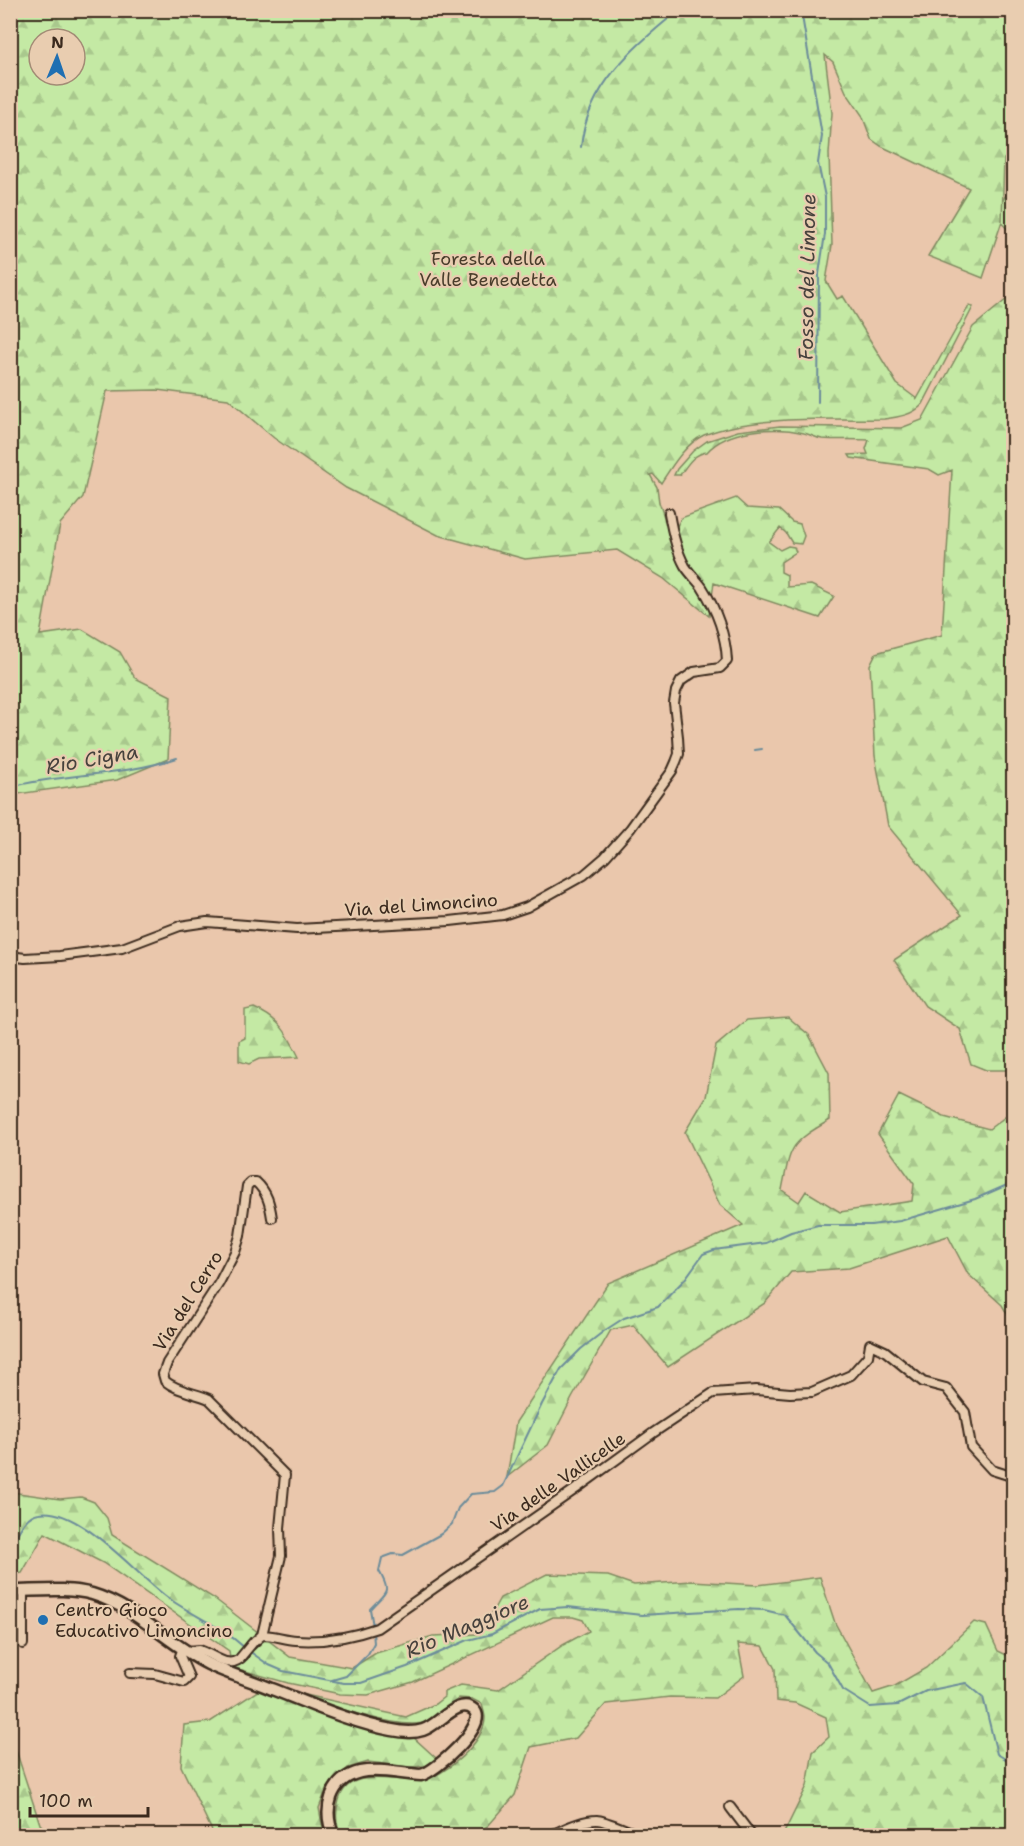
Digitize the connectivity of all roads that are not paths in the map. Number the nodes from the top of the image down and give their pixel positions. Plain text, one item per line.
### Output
1 (669, 513) dead end
2 (10, 956) edge
3 (272, 1218) dead end
4 (1014, 1477) edge
5 (10, 1591) edge
6 (23, 1591) junction
7 (259, 1638) junction
8 (22, 1644) dead end
9 (185, 1650) junction
10 (130, 1673) dead end
11 (730, 1807) dead end
12 (334, 1836) edge
13 (550, 1836) edge
14 (643, 1836) edge
15 (752, 1836) edge

1 - 2 street, Via del Limoncino
3 - 7 street, Via del Cerro
4 - 7 street, Via delle Vallicelle
5 - 6 main road
6 - 8 street
6 - 9 main road
7 - 9 street, bridge
9 - 10 street
9 - 12 main road
11 - 15 street
13 - 14 street

